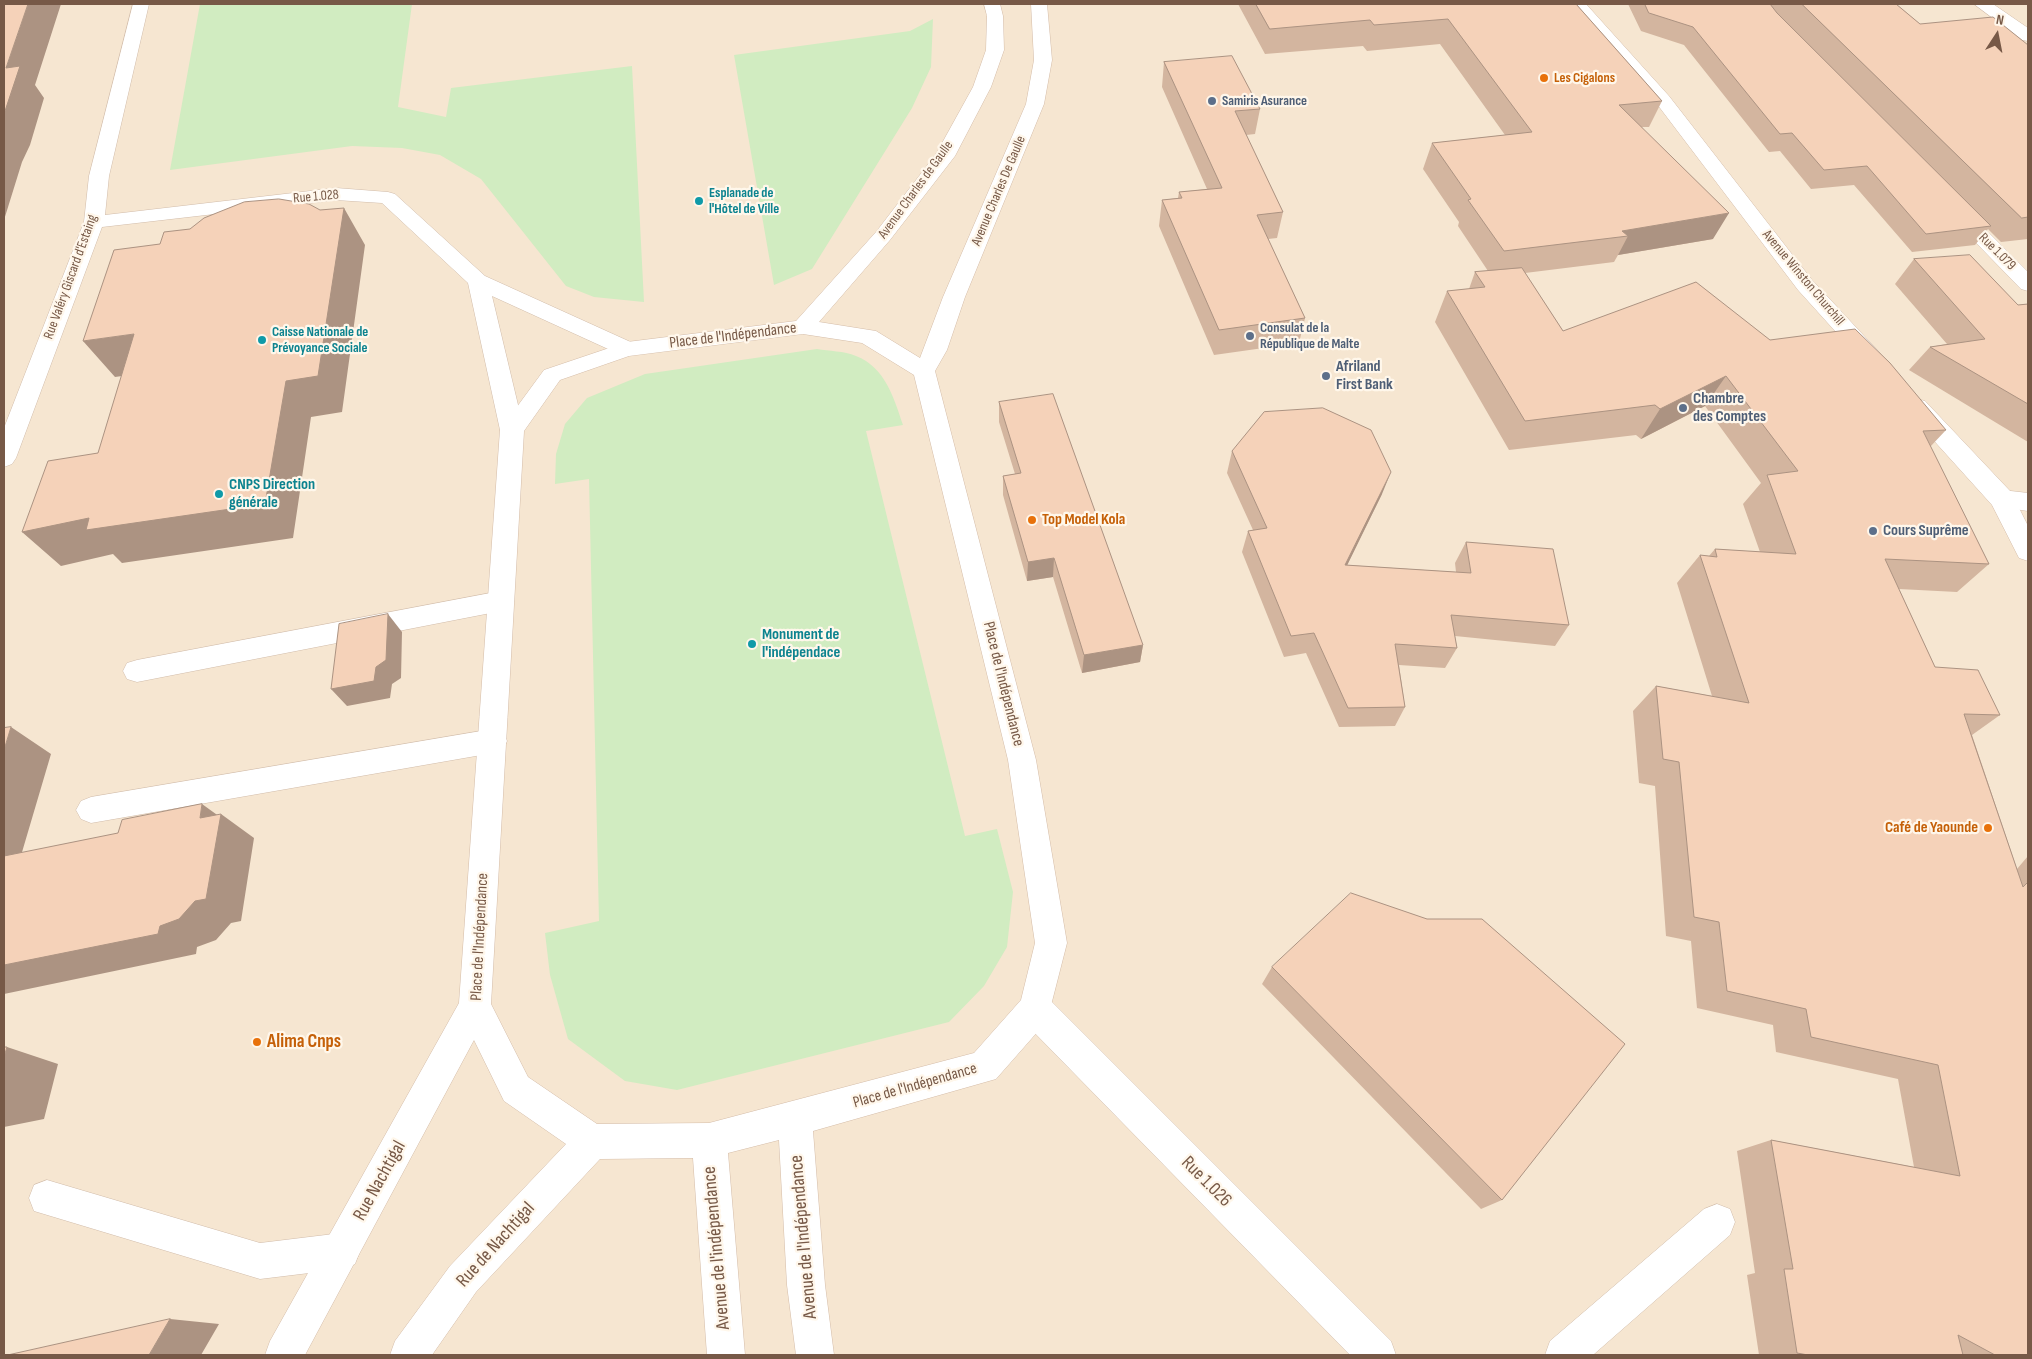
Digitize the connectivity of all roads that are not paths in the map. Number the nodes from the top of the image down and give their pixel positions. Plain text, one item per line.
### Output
1 (141, 4) edge
2 (992, 4) edge
3 (1039, 4) edge
4 (1577, 4) edge
5 (1982, 4) edge
6 (2028, 36) edge
7 (1943, 198) edge
8 (94, 222) junction
9 (478, 281) junction
10 (2028, 284) edge
11 (803, 327) junction
12 (627, 349) junction
13 (924, 371) junction
14 (1884, 371) edge
15 (1903, 392) edge
16 (512, 430) junction
17 (4, 458) edge
18 (2002, 499) junction
19 (2028, 502) edge
20 (2028, 551) edge
21 (501, 601) junction
22 (137, 671) dead end
23 (493, 741) junction
24 (91, 810) dead end
25 (475, 1006) junction
26 (1035, 1009) junction
27 (795, 1119) junction
28 (709, 1140) junction
29 (592, 1142) junction
30 (47, 1198) dead end
31 (1717, 1222) dead end
32 (342, 1251) junction
33 (284, 1355) edge
34 (409, 1355) edge
35 (726, 1355) edge
36 (815, 1355) edge
37 (1377, 1355) edge
38 (1564, 1355) edge

1 - 8 main road, Rue Valéry Giscard d'Estaing
2 - 11 main road, Avenue Charles de Gaulle
3 - 13 main road, Avenue Charles De Gaulle
4 - 14 main road, Avenue Winston Churchill
5 - 6 main road
7 - 10 main road, Rue 1.079
8 - 9 main road, Rue 1.028
8 - 17 main road, Rue Valéry Giscard d'Estaing
9 - 12 main road, Rue 1.028
9 - 16 main road
11 - 12 main road, Place de l'Indépendance
11 - 13 main road, Place de l'Indépendance
12 - 16 main road, Place de l'Indépendance
13 - 26 main road, Place de l'Indépendance
15 - 18 main road
16 - 21 main road, Place de l'Indépendance
18 - 19 main road
18 - 20 main road
21 - 22 main road
21 - 23 main road, Place de l'Indépendance
23 - 24 main road
23 - 25 main road, Place de l'Indépendance
25 - 29 main road, Place de l'Indépendance
25 - 32 main road, Rue Nachtigal
26 - 27 main road, Place de l'Indépendance
26 - 37 main road, Rue 1.026
27 - 28 main road, Place de l'Indépendance
27 - 36 main road, Avenue de l'Indépendance
28 - 29 main road, Place de l'Indépendance
28 - 35 main road, Avenue de l'indépendance
29 - 34 main road, Rue de Nachtigal
30 - 32 main road
31 - 38 main road
32 - 33 main road, Rue Nachtigal

